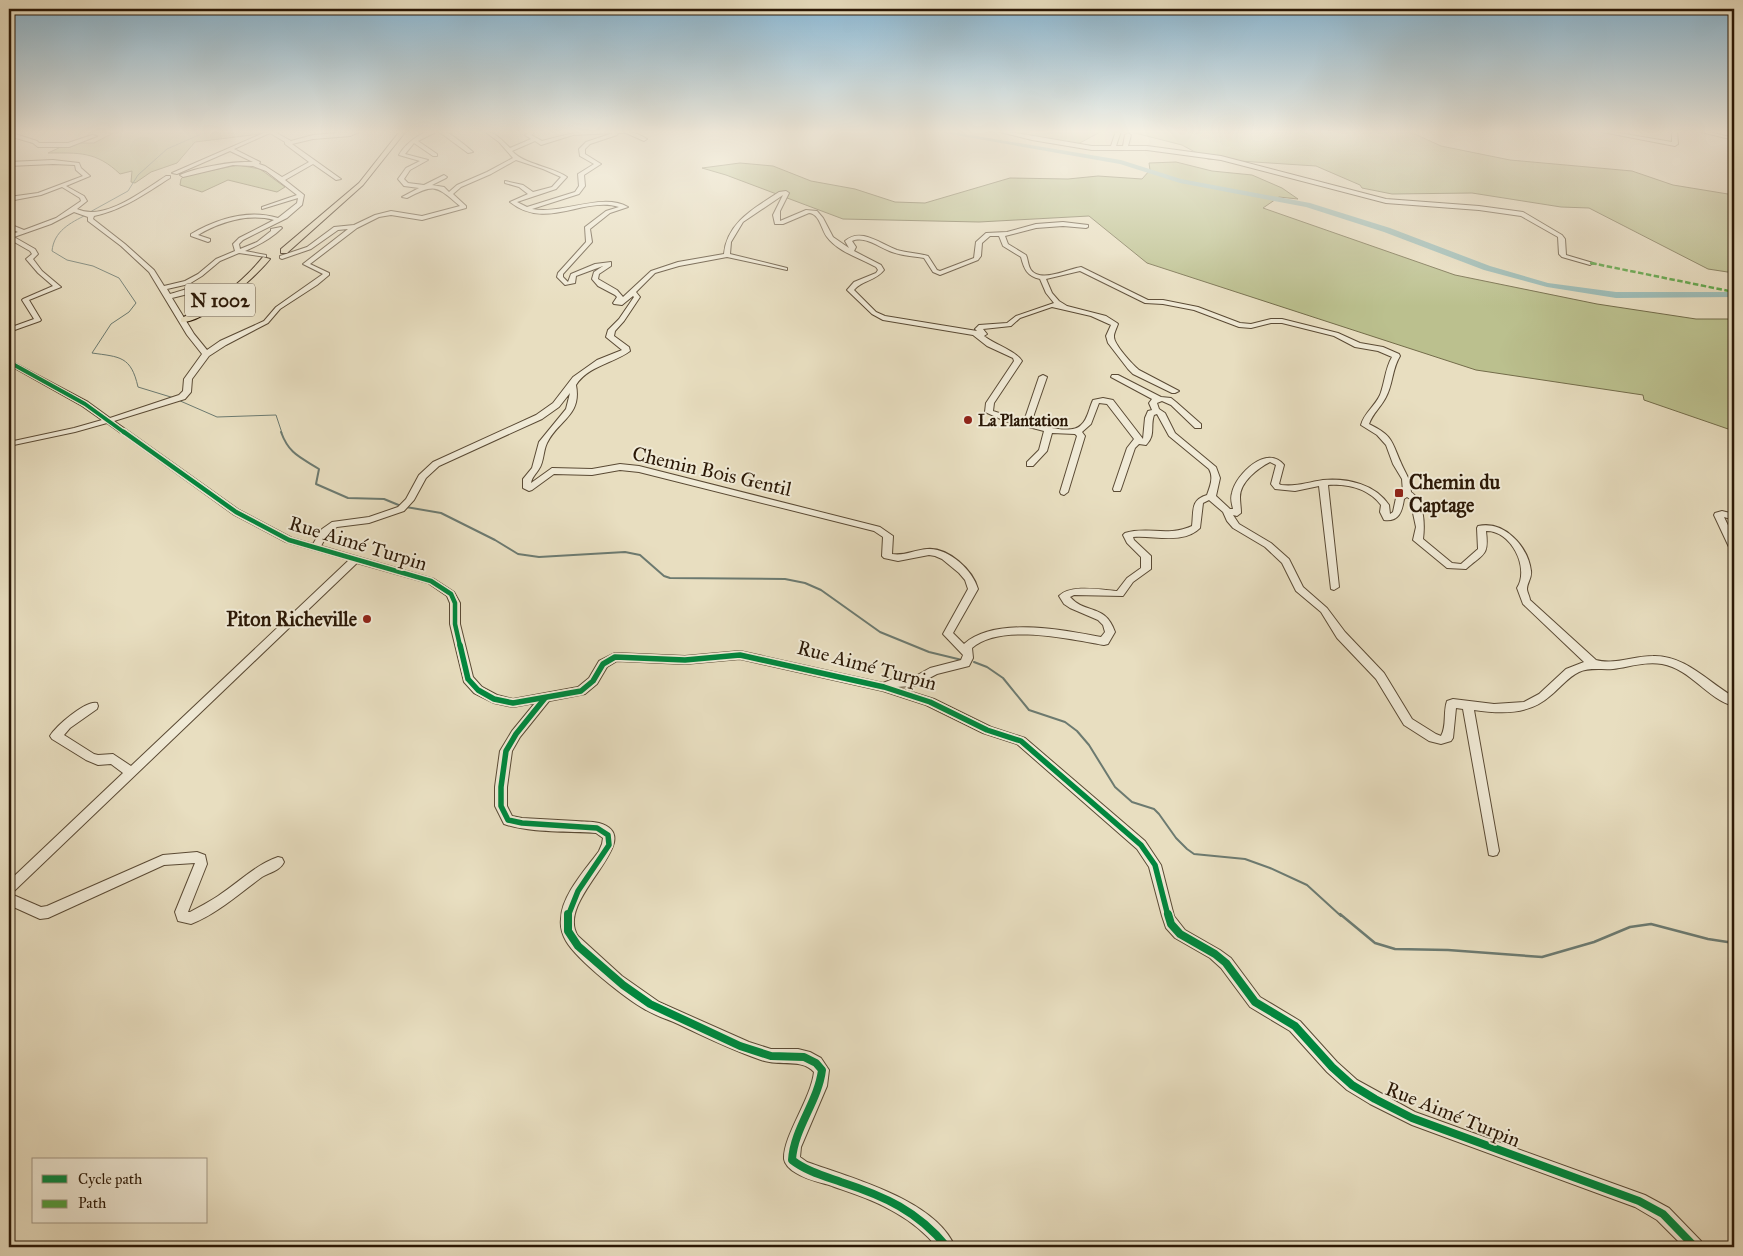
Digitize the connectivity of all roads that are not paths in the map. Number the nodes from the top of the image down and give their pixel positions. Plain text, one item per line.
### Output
1 (53, 190) edge
2 (70, 190) edge
3 (147, 190) edge
4 (293, 190) edge
5 (354, 190) edge
6 (418, 190) edge
7 (444, 190) edge
8 (454, 190) edge
9 (526, 190) edge
10 (548, 190) edge
11 (579, 190) edge
12 (1343, 190) edge
13 (450, 194) junction
14 (532, 194) junction
15 (300, 195) junction
16 (405, 197) dead end
17 (9, 199) edge
18 (264, 208) dead end
19 (528, 208) junction
20 (74, 210) junction
21 (89, 215) junction
22 (279, 220) junction
23 (9, 226) edge
24 (1086, 226) dead end
25 (355, 227) junction
26 (276, 231) dead end
27 (23, 232) junction
28 (1000, 234) junction
29 (9, 237) edge
30 (208, 240) dead end
31 (239, 250) junction
32 (850, 250) junction
33 (275, 254) junction
34 (727, 255) junction
35 (1590, 263) dead end
36 (785, 268) dead end
37 (1043, 279) junction
38 (217, 286) dead end
39 (164, 288) junction
40 (634, 292) junction
41 (168, 297) junction
42 (1063, 307) junction
43 (184, 320) junction
44 (9, 330) edge
45 (980, 336) junction
46 (206, 354) junction
47 (9, 362) edge
48 (1115, 376) dead end
49 (1043, 377) dead end
50 (572, 385) junction
51 (1175, 391) dead end
52 (1159, 399) junction
53 (1156, 411) junction
54 (108, 420) junction
55 (1027, 424) junction
56 (1198, 426) dead end
57 (1049, 429) junction
58 (1077, 432) junction
59 (1138, 439) junction
60 (9, 446) edge
61 (1030, 464) dead end
62 (1323, 483) junction
63 (1116, 490) dead end
64 (1064, 492) dead end
65 (1407, 493) junction
66 (1211, 497) junction
67 (1227, 511) junction
68 (1734, 517) edge
69 (1734, 547) edge
70 (316, 548) junction
71 (356, 559) junction
72 (1334, 587) dead end
73 (966, 652) junction
74 (1597, 665) junction
75 (884, 687) junction
76 (545, 698) junction
77 (1734, 702) edge
78 (1468, 704) junction
79 (93, 706) dead end
80 (130, 772) junction
81 (1493, 851) dead end
82 (278, 862) dead end
83 (9, 889) edge
84 (9, 898) edge
85 (947, 1247) edge
86 (1695, 1247) edge

1 - 17 street
2 - 20 street
3 - 21 street
4 - 15 street
5 - 33 main road, N 1002
6 - 16 street
7 - 13 street
8 - 13 street
9 - 14 street
10 - 14 street
11 - 19 street
12 - 35 street
13 - 25 street
14 - 19 street
15 - 18 street
15 - 22 street
19 - 40 street
20 - 21 street
20 - 27 street
21 - 39 street
22 - 30 street
22 - 31 street
23 - 27 street
24 - 28 street
25 - 33 street
25 - 46 street
26 - 31 street
27 - 29 street
28 - 32 street
28 - 37 street
29 - 44 street
31 - 33 street
31 - 39 street
32 - 34 street
32 - 45 street
33 - 43 main road, N 1002
34 - 36 street
34 - 40 street
37 - 42 street
37 - 65 street
38 - 41 street
39 - 41 street
40 - 50 street
41 - 43 street
42 - 45 street
42 - 51 street
43 - 46 street
45 - 55 street
46 - 54 street
47 - 54 street, Rue Aimé Turpin
48 - 52 street
49 - 55 street
50 - 70 street
50 - 73 street, Chemin Bois Gentil
52 - 53 street
52 - 56 street
53 - 59 street
53 - 66 street
54 - 60 street
54 - 70 street, Rue Aimé Turpin
55 - 57 street
57 - 58 street
57 - 61 street
58 - 59 street
58 - 64 street
59 - 63 street
62 - 65 street
62 - 67 street
62 - 72 street
65 - 74 street
66 - 67 street
66 - 73 street
67 - 78 street
68 - 69 street
70 - 71 street, Rue Aimé Turpin
71 - 76 street, Rue Aimé Turpin
71 - 80 street
73 - 75 street
74 - 77 street
74 - 78 street
75 - 76 street, Rue Aimé Turpin
75 - 86 street, Rue Aimé Turpin
76 - 85 street
78 - 81 street
79 - 80 street
80 - 83 street
82 - 84 street

